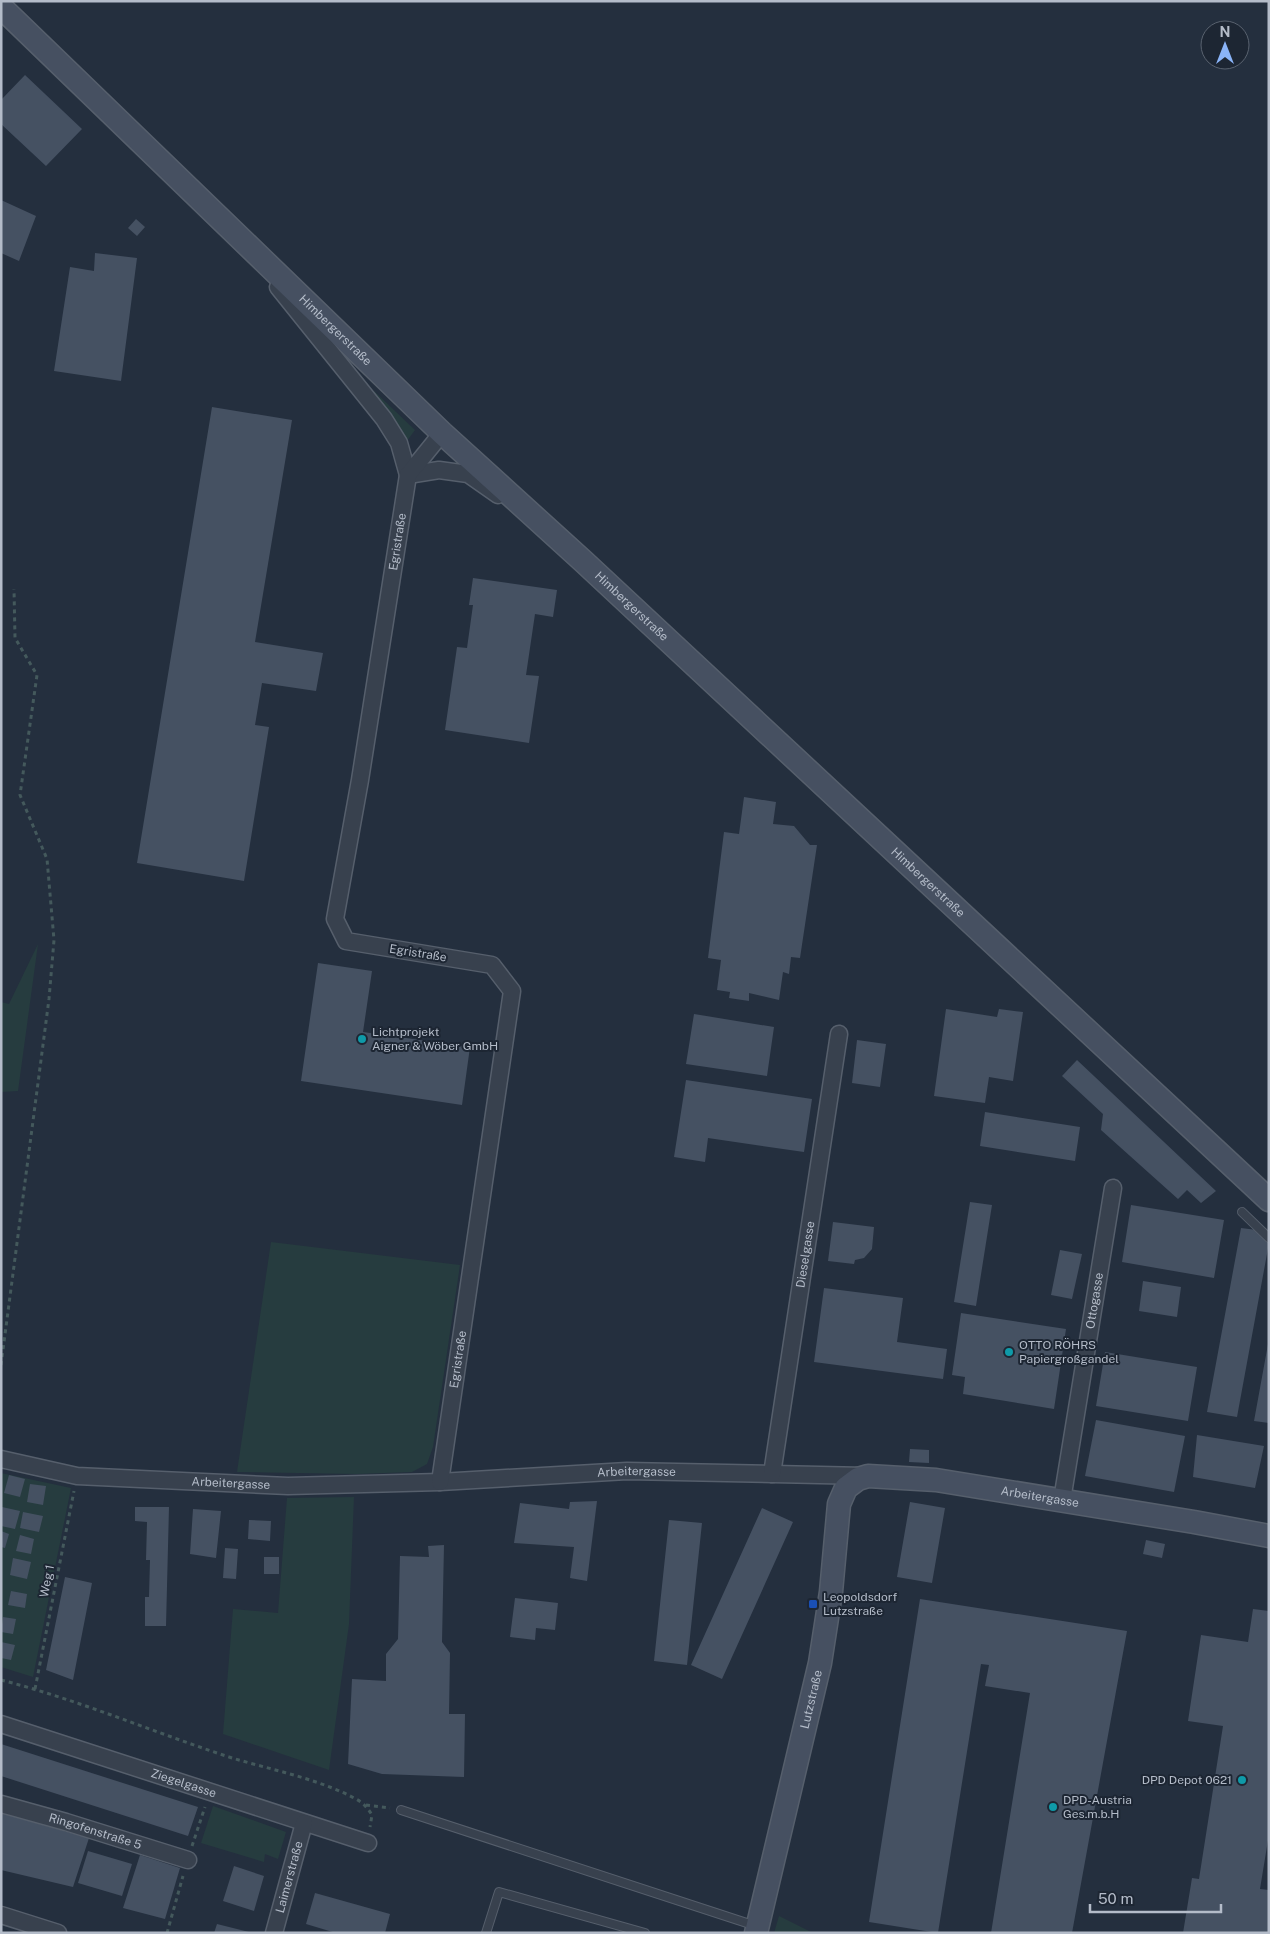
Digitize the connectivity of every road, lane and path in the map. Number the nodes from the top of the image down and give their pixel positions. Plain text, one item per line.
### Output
1 (1, 6) edge
2 (223, 219) junction
3 (442, 433) junction
4 (408, 475) junction
5 (583, 561) junction
6 (14, 589) dead end
7 (839, 1034) dead end
8 (1113, 1188) dead end
9 (1269, 1200) edge
10 (1242, 1212) dead end
11 (1269, 1238) edge
12 (1, 1365) edge
13 (1, 1459) edge
14 (772, 1474) junction
15 (77, 1476) junction
16 (868, 1476) junction
17 (440, 1482) junction
18 (1062, 1500) junction
19 (1269, 1536) edge
20 (1, 1680) edge
21 (35, 1689) junction
22 (1, 1724) edge
23 (1, 1804) edge
24 (366, 1805) junction
25 (401, 1810) joint
26 (304, 1823) junction
27 (368, 1844) joint
28 (188, 1860) dead end
29 (1, 1915) edge
30 (757, 1929) edge
31 (58, 1933) edge
32 (274, 1933) edge
33 (486, 1933) edge
34 (645, 1933) edge

1 - 2 street, Himbergerstraße
2 - 3 street, Himbergerstraße
2 - 4 street
3 - 4 street
3 - 5 street, Himbergerstraße
4 - 5 street
4 - 17 street, Egristraße
5 - 9 street, Himbergerstraße
6 - 12 path
7 - 14 street, Dieselgasse
8 - 18 street, Ottogasse
10 - 11 lane
13 - 15 street, Arbeitergasse
14 - 16 street, Arbeitergasse
14 - 17 street, Arbeitergasse
15 - 17 street, Arbeitergasse
15 - 21 path, Weg 1
16 - 18 street, Arbeitergasse
16 - 30 street, Lutzstraße
18 - 19 street, Arbeitergasse
20 - 21 path
21 - 24 path
22 - 26 street, Ziegelgasse
23 - 28 street, Ringofenstraße 5
24 - 25 path
24 - 27 path
25 - 30 lane
26 - 27 street, Ziegelgasse
26 - 32 street, Laimerstraße
29 - 31 street
33 - 34 lane

